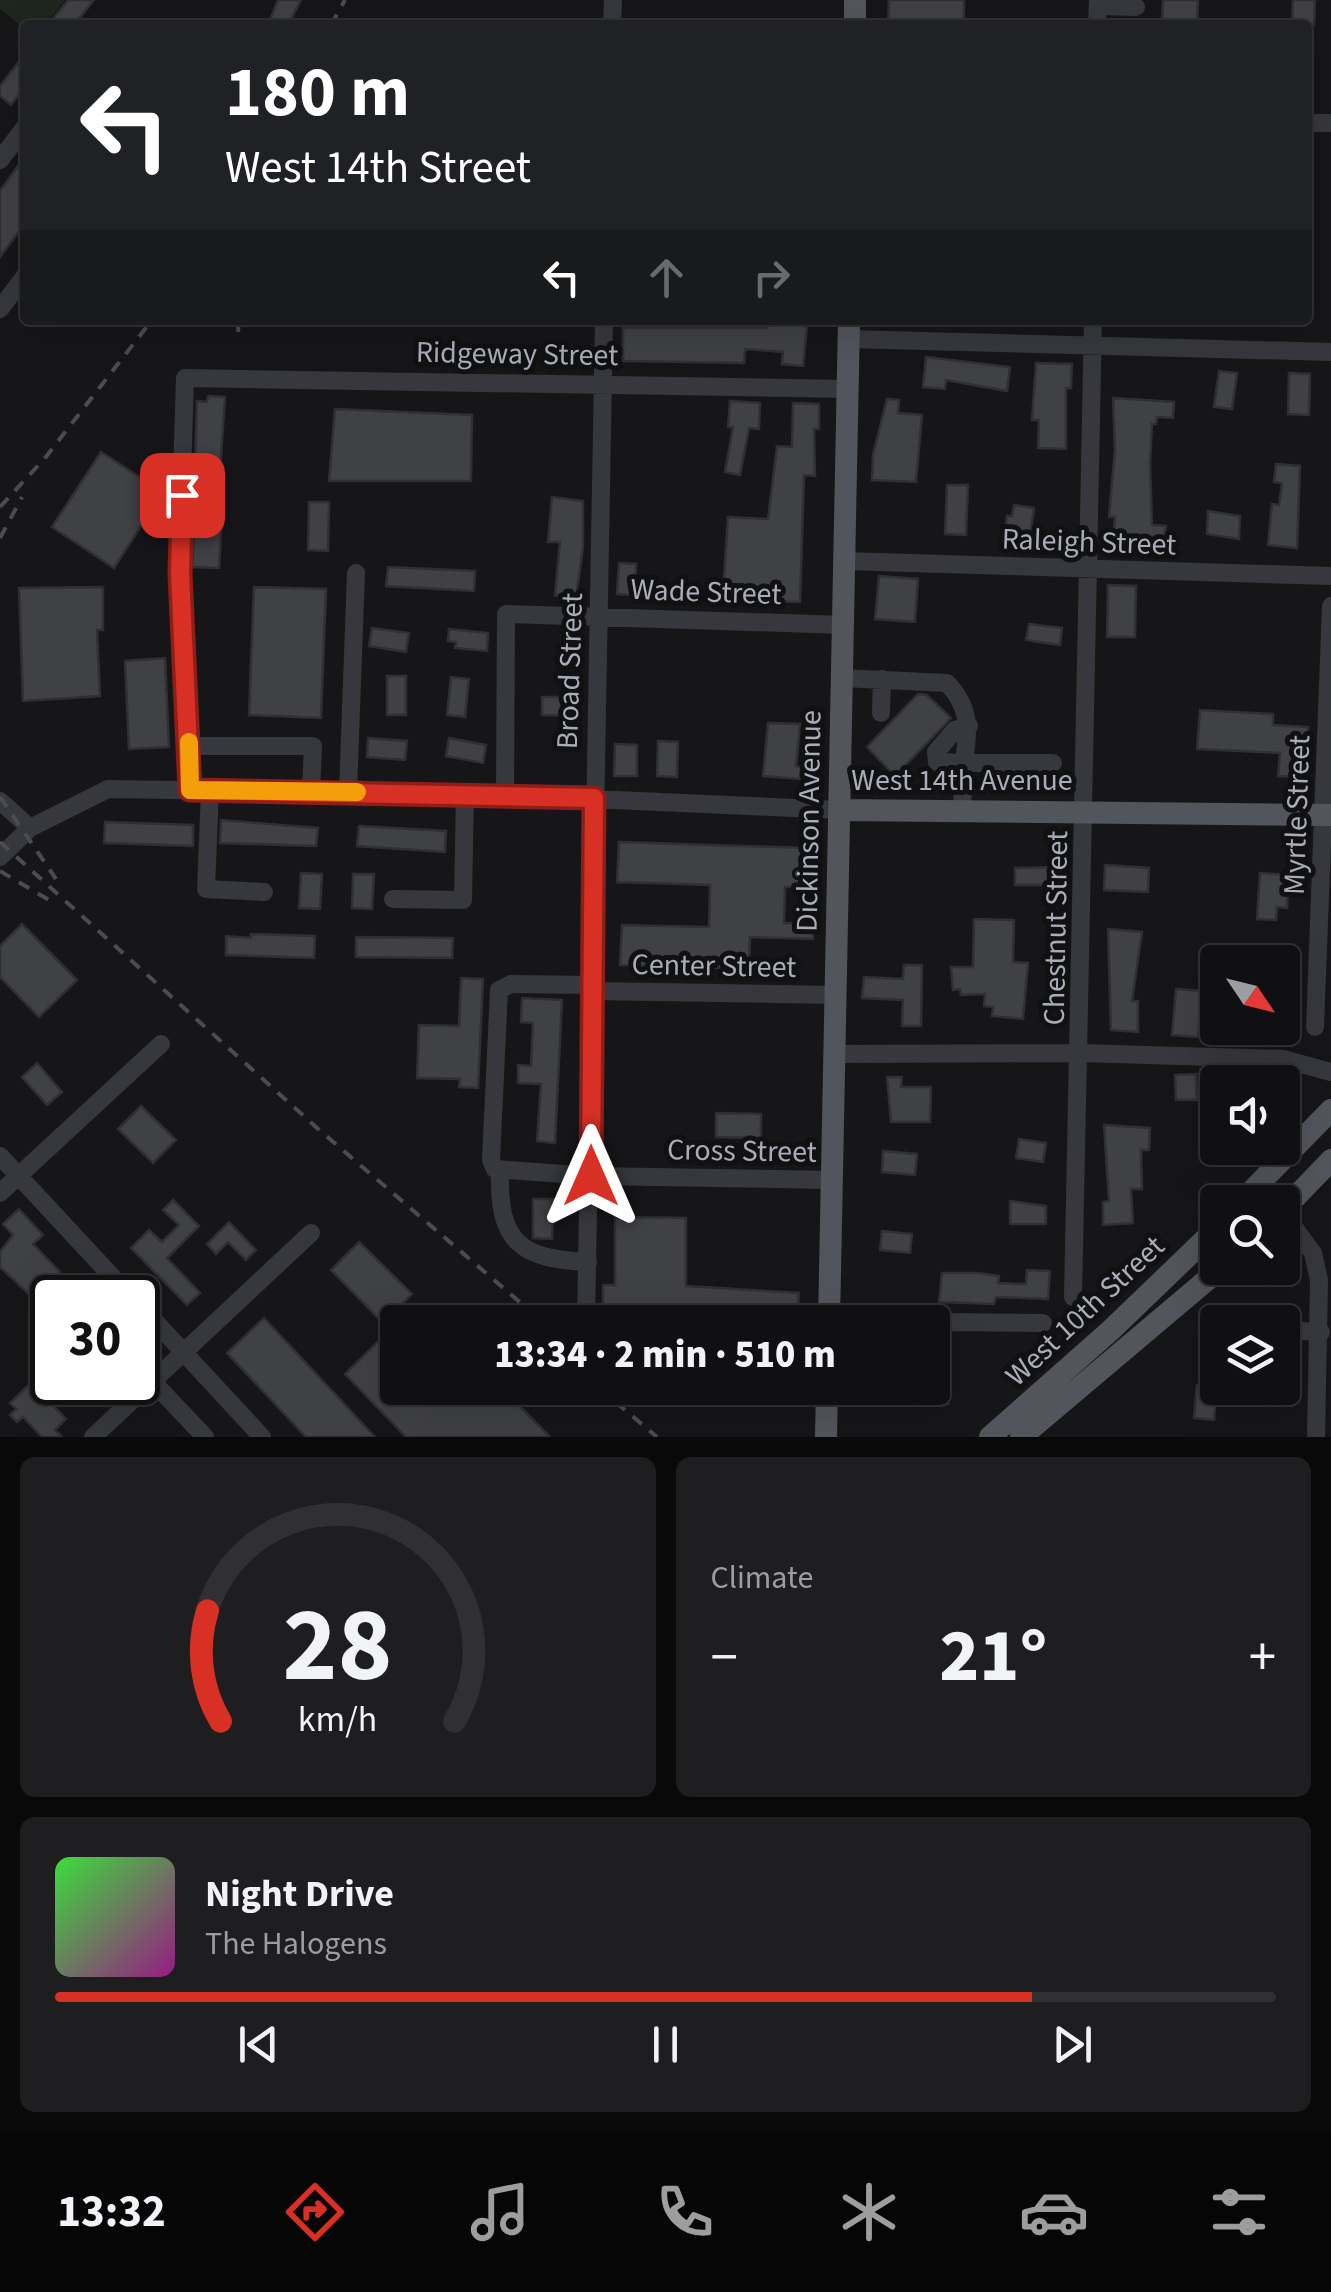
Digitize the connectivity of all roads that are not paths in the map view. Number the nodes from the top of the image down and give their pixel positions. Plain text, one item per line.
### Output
1 (1098, 10) edge
2 (1136, 11) edge
3 (20, 134) edge
4 (0, 160) edge
5 (20, 283) edge
6 (0, 310) edge
7 (604, 325) edge
8 (1094, 325) edge
9 (849, 330) edge
10 (1093, 345) junction
11 (1331, 352) edge
12 (602, 382) junction
13 (848, 389) junction
14 (844, 562) junction
15 (1088, 570) junction
16 (356, 574) dead end
17 (1331, 576) edge
18 (1331, 606) edge
19 (599, 615) junction
20 (843, 625) junction
21 (842, 678) junction
22 (882, 679) junction
23 (882, 713) dead end
24 (969, 726) junction
25 (189, 746) junction
26 (1329, 758) edge
27 (964, 763) junction
28 (1053, 763) dead end
29 (190, 790) junction
30 (210, 790) junction
31 (311, 791) junction
32 (348, 792) junction
33 (465, 794) junction
34 (505, 795) junction
35 (594, 798) junction
36 (0, 801) edge
37 (839, 810) junction
38 (962, 810) junction
39 (1085, 810) junction
40 (1328, 815) edge
41 (30, 828) junction
42 (0, 856) edge
43 (264, 892) dead end
44 (393, 898) dead end
45 (591, 988) junction
46 (836, 995) junction
47 (1315, 1027) dead end
48 (161, 1044) dead end
49 (1081, 1053) junction
50 (834, 1054) junction
51 (1331, 1072) edge
52 (1331, 1110) edge
53 (0, 1156) edge
54 (1331, 1160) edge
55 (500, 1172) junction
56 (19, 1176) junction
57 (591, 1176) junction
58 (832, 1180) junction
59 (1258, 1185) edge
60 (1300, 1192) edge
61 (0, 1193) edge
62 (311, 1233) dead end
63 (1300, 1239) edge
64 (1200, 1244) edge
65 (588, 1262) junction
66 (111, 1275) edge
67 (1202, 1285) edge
68 (1073, 1297) dead end
69 (587, 1305) edge
70 (829, 1305) edge
71 (950, 1322) edge
72 (1043, 1322) dead end
73 (160, 1326) edge
74 (1300, 1331) edge
75 (1321, 1332) junction
76 (184, 1352) junction
77 (160, 1374) edge
78 (1325, 1376) edge
79 (160, 1389) edge
80 (127, 1405) edge
81 (827, 1405) edge
82 (93, 1437) edge
83 (206, 1437) edge
84 (262, 1437) edge
85 (826, 1437) edge
86 (990, 1437) edge
87 (1021, 1437) edge
88 (1316, 1437) edge

1 - 2 street
3 - 4 street
5 - 6 street
7 - 12 street, Broad Street
8 - 10 street, Chestnut Street
9 - 10 street
9 - 13 main road, Dickinson Avenue
10 - 11 street
10 - 15 street, Chestnut Street
12 - 13 street, Ridgeway Street
12 - 19 street, Broad Street
12 - 25 street, Ridgeway Street
13 - 14 main road, Dickinson Avenue
14 - 15 street, Raleigh Street
14 - 20 main road, Dickinson Avenue
15 - 17 street, Raleigh Street
15 - 39 street, Chestnut Street
16 - 32 street
18 - 26 street, Myrtle Street
19 - 20 street, Wade Street
19 - 34 street, Wade Street
19 - 35 street, Broad Street
20 - 21 main road, Dickinson Avenue
21 - 22 street
21 - 37 main road, Dickinson Avenue
22 - 23 street
22 - 24 street
24 - 27 street
24 - 27 street
25 - 29 street
25 - 31 street
26 - 40 street, Myrtle Street
27 - 28 street
27 - 38 street
29 - 30 street, West 14th Avenue
29 - 41 street, West 14th Avenue
30 - 31 street, West 14th Avenue
30 - 43 street
31 - 32 street, West 14th Avenue
32 - 33 street, West 14th Avenue
33 - 34 street, West 14th Avenue
33 - 44 street
34 - 35 street, West 14th Avenue
35 - 37 street, West 14th Avenue
35 - 45 street, Broad Street
36 - 41 street
37 - 38 main road, West 14th Avenue
37 - 46 main road, Dickinson Avenue
38 - 39 main road, West 14th Avenue
39 - 40 main road, West 14th Avenue
39 - 49 street, Chestnut Street
40 - 47 street, Myrtle Street
41 - 42 street, West 14th Avenue
45 - 46 street, Center Street
45 - 55 street, Center Street
45 - 57 street, Broad Street
46 - 50 main road, Dickinson Avenue
48 - 56 street
49 - 50 street
49 - 51 street
49 - 68 street, Chestnut Street
50 - 58 main road, Dickinson Avenue
52 - 59 main road
53 - 56 street
54 - 60 main road
55 - 57 street, Cross Street
55 - 65 street
56 - 61 street
56 - 66 street
57 - 58 street, Cross Street
57 - 65 street, Broad Street
58 - 70 main road, Dickinson Avenue
62 - 76 street
63 - 75 street
64 - 86 main road, West 10th Street
65 - 69 street, Broad Street
67 - 87 main road, West 10th Street
71 - 72 street
73 - 76 street
74 - 75 street
75 - 78 street
76 - 77 street
76 - 84 street
78 - 88 street
79 - 83 street
80 - 82 street
81 - 85 main road

